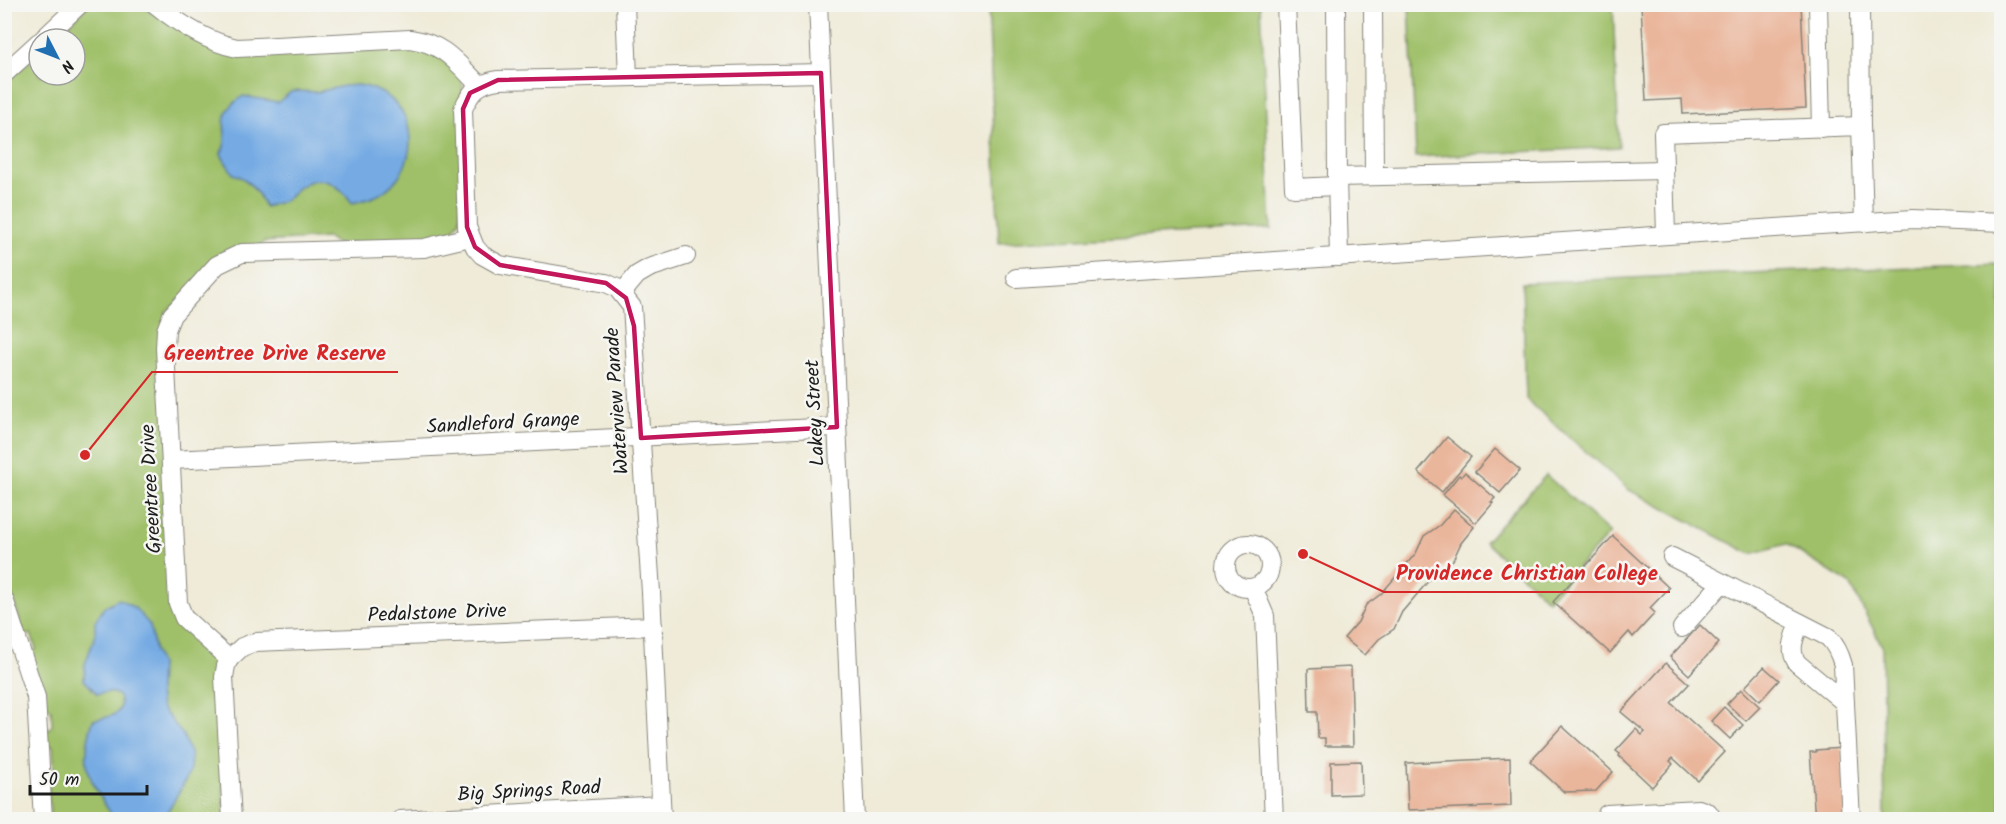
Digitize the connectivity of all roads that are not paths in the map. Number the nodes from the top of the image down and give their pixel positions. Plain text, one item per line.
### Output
1 (80, 4) edge
2 (155, 4) edge
3 (625, 4) edge
4 (818, 4) edge
5 (1286, 4) edge
6 (1336, 4) edge
7 (1373, 4) edge
8 (1818, 4) edge
9 (1860, 4) edge
10 (56, 27) edge
11 (27, 53) edge
12 (821, 73) junction
13 (4, 74) edge
14 (628, 77) junction
15 (480, 86) junction
16 (1861, 126) junction
17 (1821, 128) junction
18 (1664, 170) junction
19 (1374, 176) junction
20 (1337, 181) junction
21 (1864, 223) junction
22 (2001, 223) edge
23 (1666, 236) junction
24 (470, 237) junction
25 (686, 256) dead end
26 (1339, 257) junction
27 (1016, 278) dead end
28 (622, 293) junction
29 (837, 427) junction
30 (641, 438) junction
31 (171, 460) junction
32 (1672, 557) dead end
33 (1722, 583) junction
34 (1253, 588) dead end
35 (4, 599) edge
36 (1800, 623) junction
37 (653, 626) junction
38 (1682, 628) dead end
39 (12, 647) edge
40 (230, 659) junction
41 (1845, 703) junction
42 (662, 812) edge
43 (43, 819) edge
44 (232, 819) edge
45 (400, 819) edge
46 (855, 819) edge
47 (1274, 819) edge
48 (1607, 819) edge
49 (1713, 819) edge
50 (1851, 819) edge

1 - 10 street
2 - 15 street
3 - 14 street
4 - 12 street, Lakey Street
5 - 20 street
6 - 20 street
7 - 19 street
8 - 17 street
9 - 16 street
11 - 13 street
12 - 14 street
12 - 29 street, Lakey Street
14 - 15 street
15 - 24 street
16 - 17 street
16 - 21 street
17 - 18 street
18 - 19 street
18 - 23 street
19 - 20 street
20 - 26 street
21 - 22 street
21 - 23 street
23 - 26 street
24 - 28 street
24 - 31 street, Greentree Drive
25 - 28 street
26 - 27 street
28 - 30 street, Waterview Parade
29 - 30 street, Sandleford Grange
29 - 46 street, Lakey Street
30 - 31 street, Sandleford Grange
30 - 37 street, Waterview Parade
31 - 40 street, Greentree Drive
32 - 33 street
33 - 36 street
33 - 38 street
34 - 47 street
35 - 39 street
36 - 41 street
36 - 41 street
37 - 40 street, Pedalstone Drive
37 - 42 street, Waterview Parade
39 - 43 street
40 - 44 street
41 - 50 street
42 - 45 street, Big Springs Road
48 - 49 street

